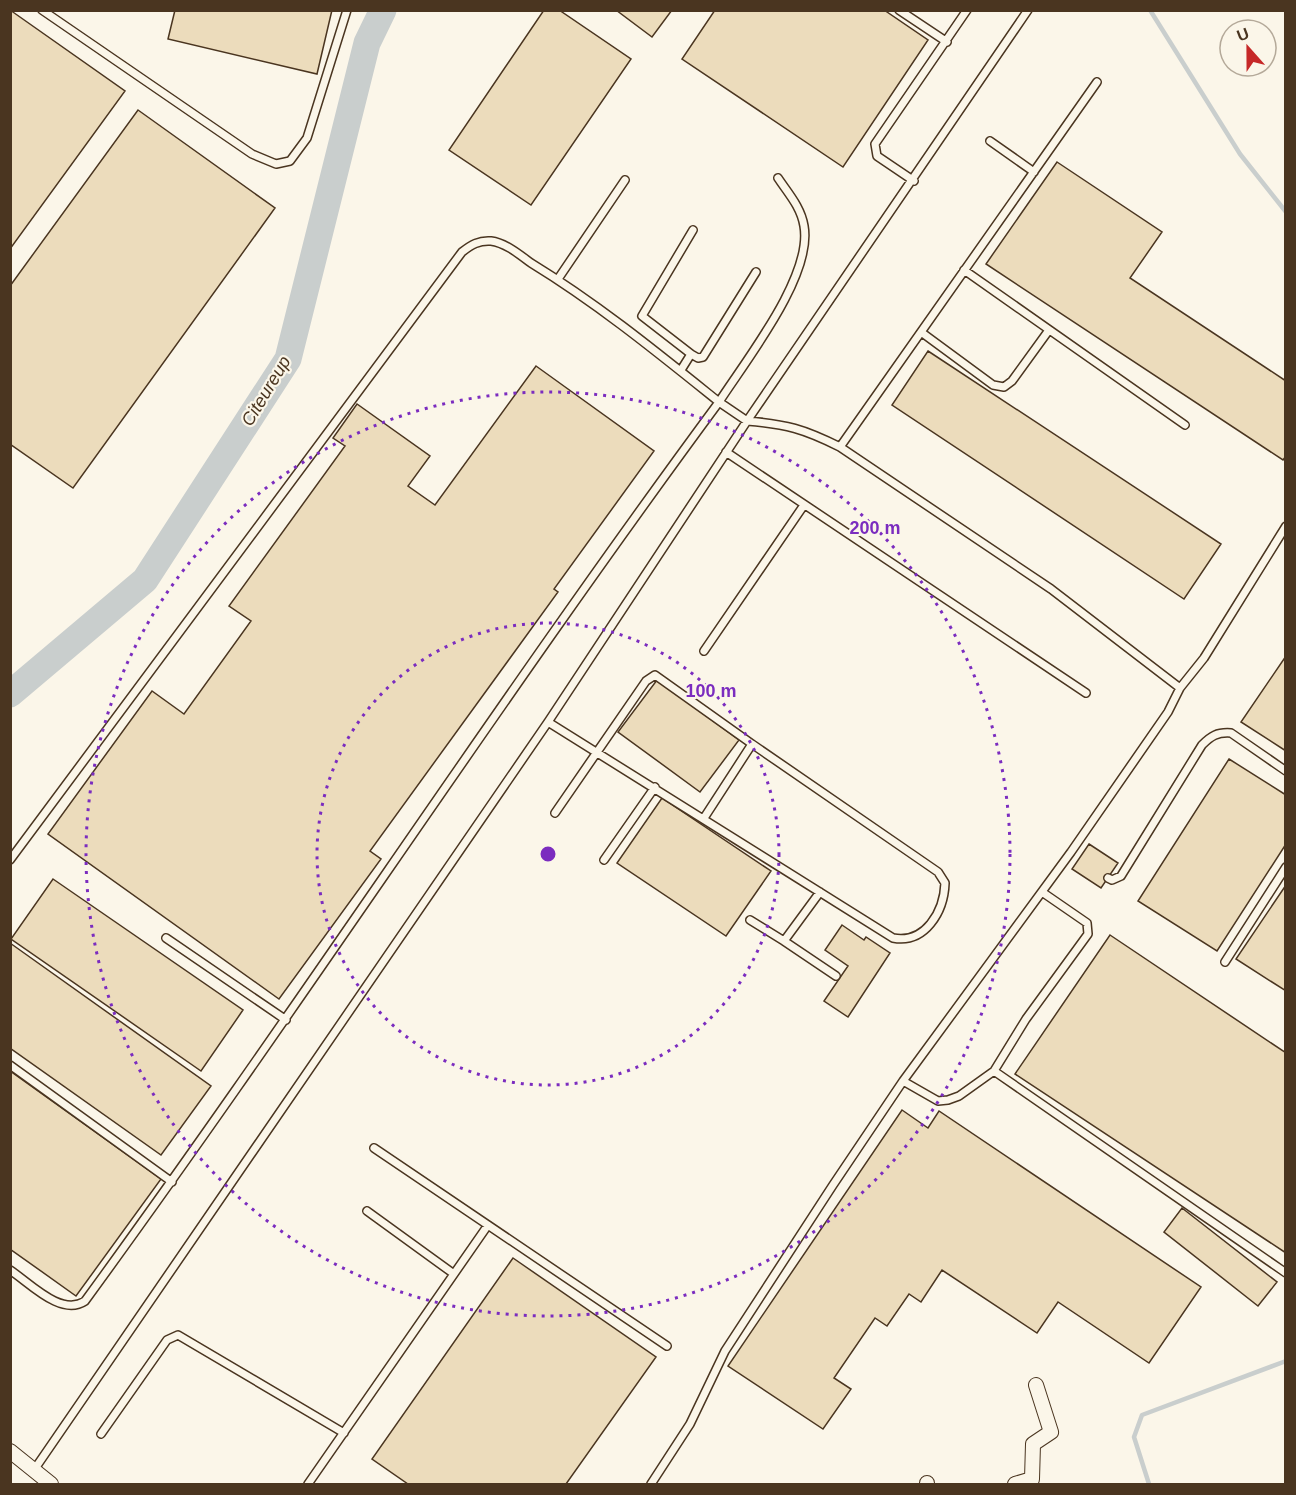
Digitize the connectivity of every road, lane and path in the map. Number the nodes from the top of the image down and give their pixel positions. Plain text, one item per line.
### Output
1 (42, 10) edge
2 (347, 10) edge
3 (899, 10) edge
4 (968, 10) edge
5 (1028, 10) edge
6 (947, 42) junction
7 (1097, 82) dead end
8 (990, 141) dead end
9 (1034, 172) junction
10 (778, 178) dead end
11 (625, 180) dead end
12 (914, 181) junction
13 (693, 230) dead end
14 (964, 270) junction
15 (756, 272) dead end
16 (558, 279) junction
17 (1049, 330) junction
18 (921, 332) junction
19 (691, 354) junction
20 (681, 370) junction
21 (719, 402) junction
22 (747, 421) junction
23 (1185, 425) dead end
24 (840, 447) junction
25 (726, 453) junction
26 (804, 505) junction
27 (1286, 526) edge
28 (704, 651) dead end
29 (1180, 688) junction
30 (1086, 693) dead end
31 (548, 722) junction
32 (752, 744) junction
33 (597, 752) junction
34 (1286, 771) edge
35 (655, 787) junction
36 (555, 813) dead end
37 (704, 818) junction
38 (1071, 852) junction
39 (1078, 857) dead end
40 (10, 860) edge
41 (604, 860) dead end
42 (1286, 867) edge
43 (1108, 878) dead end
44 (820, 892) junction
45 (1042, 892) junction
46 (750, 920) dead end
47 (166, 938) dead end
48 (784, 941) junction
49 (1225, 962) dead end
50 (836, 976) dead end
51 (286, 1020) junction
52 (10, 1065) edge
53 (994, 1071) junction
54 (903, 1082) junction
55 (374, 1148) dead end
56 (172, 1182) junction
57 (367, 1211) dead end
58 (488, 1225) junction
59 (10, 1270) edge
60 (454, 1274) junction
61 (1286, 1274) edge
62 (667, 1346) dead end
63 (1036, 1385) dead end
64 (344, 1433) junction
65 (101, 1434) dead end
66 (10, 1451) edge
67 (34, 1470) junction
68 (51, 1485) edge
69 (308, 1485) edge
70 (651, 1485) edge
71 (1015, 1485) edge

1 - 2 lane
3 - 6 lane
4 - 6 lane
5 - 12 lane
6 - 12 lane
7 - 9 lane
8 - 9 lane
9 - 14 lane
10 - 21 lane
11 - 16 lane
12 - 22 lane
13 - 19 lane
14 - 17 lane
14 - 18 lane
15 - 19 lane
16 - 20 lane
16 - 40 lane
17 - 18 lane
17 - 23 lane
18 - 24 lane
19 - 20 lane
20 - 21 lane
21 - 22 lane
21 - 51 lane
22 - 24 lane
22 - 25 lane
24 - 29 lane
25 - 26 lane
25 - 31 lane
26 - 28 lane
26 - 30 lane
27 - 29 lane
29 - 38 lane
31 - 33 lane
31 - 67 lane
32 - 33 lane
32 - 37 lane
32 - 44 lane
33 - 35 lane
33 - 36 lane
34 - 43 lane
35 - 37 lane
35 - 41 lane
37 - 44 lane
38 - 39 lane
38 - 45 lane
42 - 49 lane
44 - 48 lane
45 - 53 lane
45 - 54 lane
46 - 48 lane
47 - 51 lane
48 - 50 lane
51 - 56 lane
52 - 56 lane
53 - 54 lane
53 - 61 lane
54 - 70 lane
55 - 58 lane
56 - 59 lane
57 - 60 lane
58 - 60 lane
58 - 62 lane
60 - 64 lane
63 - 71 street
64 - 65 lane
64 - 69 lane
66 - 67 street
67 - 68 street

